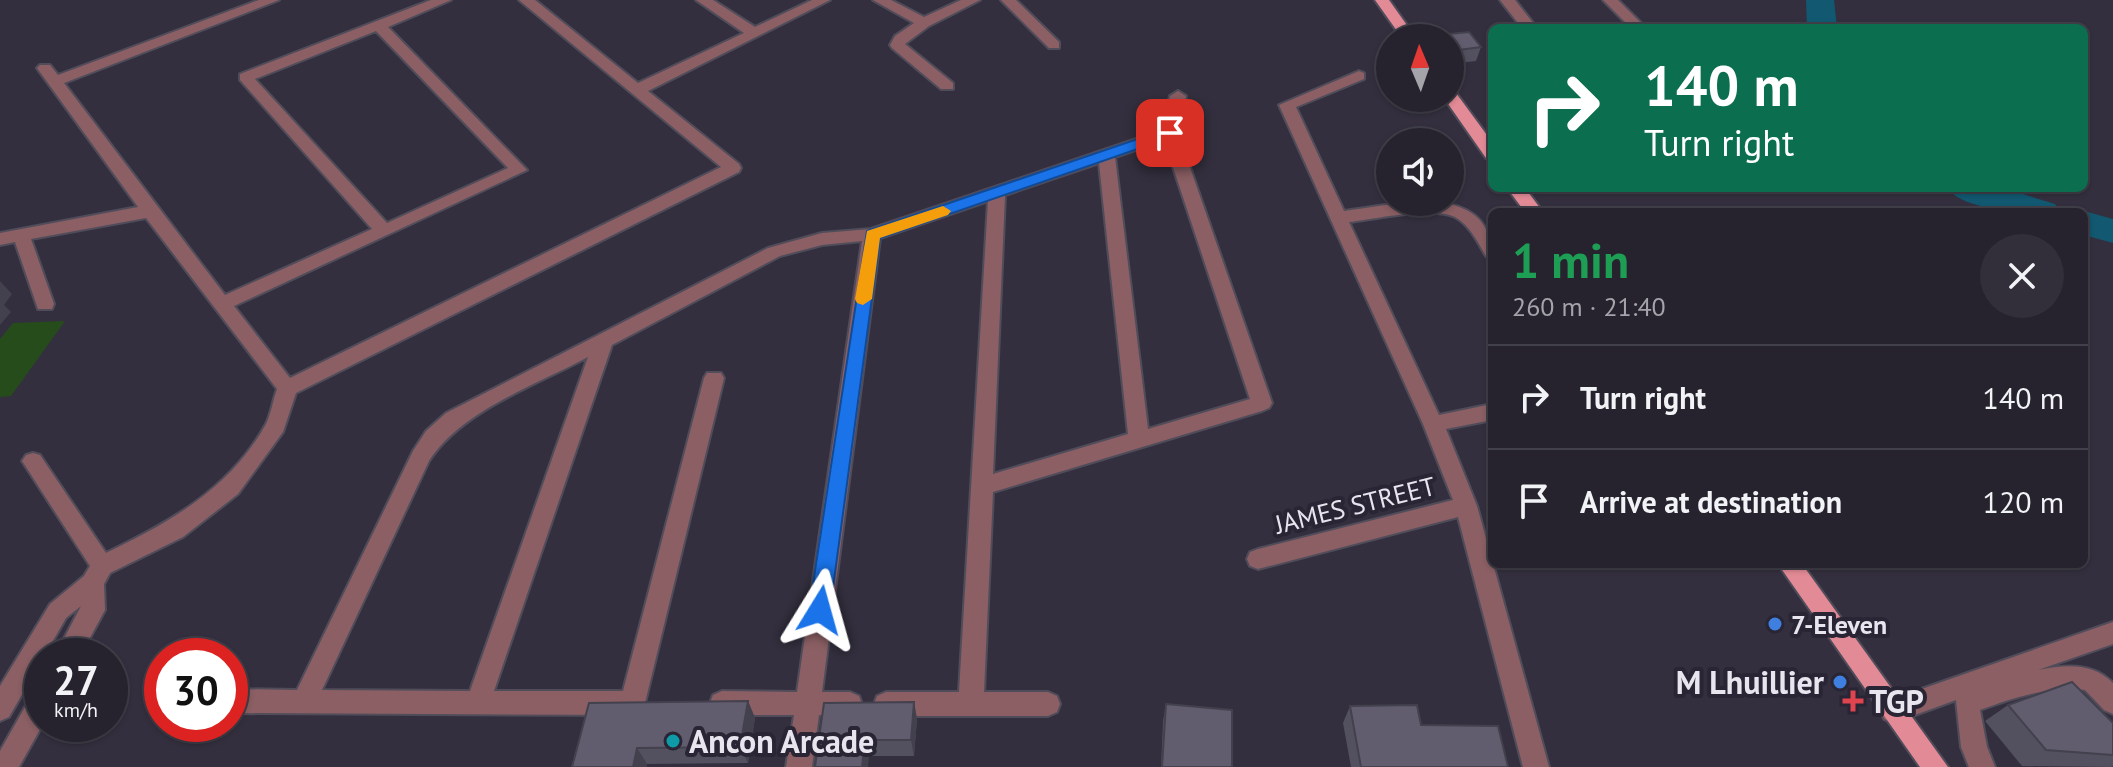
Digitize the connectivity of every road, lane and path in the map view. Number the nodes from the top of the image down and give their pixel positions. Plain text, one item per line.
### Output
1 (272, 0) edge
2 (444, 0) edge
3 (526, 0) edge
4 (703, 0) edge
5 (823, 0) edge
6 (880, 0) edge
7 (973, 0) edge
8 (1008, 0) edge
9 (1382, 0) edge
10 (1507, 0) edge
11 (1610, 0) edge
12 (924, 23) junction
13 (1399, 24) edge
14 (1527, 24) edge
15 (1635, 24) edge
16 (378, 25) junction
17 (754, 33) junction
18 (1054, 45) dead end
19 (1359, 76) dead end
20 (947, 86) dead end
21 (637, 90) junction
22 (1178, 96) dead end
23 (1462, 112) edge
24 (1170, 133) junction
25 (1488, 148) edge
26 (1107, 156) junction
27 (997, 193) junction
28 (150, 211) junction
29 (1337, 218) junction
30 (384, 231) junction
31 (21, 235) junction
32 (872, 235) junction
33 (0, 239) edge
34 (1488, 246) edge
35 (45, 304) dead end
36 (222, 304) junction
37 (604, 340) junction
38 (714, 378) dead end
39 (287, 388) junction
40 (1488, 413) edge
41 (1433, 424) junction
42 (1139, 439) junction
43 (33, 461) dead end
44 (982, 486) junction
45 (1466, 506) junction
46 (1258, 559) dead end
47 (1792, 568) edge
48 (97, 574) junction
49 (2113, 633) edge
50 (77, 638) edge
51 (248, 701) edge
52 (304, 702) junction
53 (478, 702) junction
54 (2113, 702) edge
55 (632, 703) junction
56 (664, 703) edge
57 (695, 703) edge
58 (807, 704) junction
59 (971, 704) junction
60 (1048, 704) dead end
61 (0, 709) edge
62 (1893, 711) junction
63 (24, 733) edge
64 (5, 767) edge
65 (799, 767) edge
66 (1536, 767) edge
67 (1935, 767) edge
68 (1982, 767) edge

1 - 28 street
2 - 16 street
3 - 21 street
4 - 17 street
5 - 17 street
6 - 12 street
7 - 12 street
8 - 18 street
9 - 13 main road
10 - 14 street
11 - 15 street
12 - 20 street
16 - 30 street
16 - 30 street
17 - 21 street
19 - 29 street
21 - 39 street
22 - 24 street
23 - 25 main road
24 - 26 street
24 - 42 street
26 - 27 street
26 - 42 street
27 - 32 street
27 - 44 street
28 - 31 street
28 - 36 street
29 - 34 street
29 - 41 street
30 - 36 street
31 - 33 street
31 - 35 street
32 - 37 street
32 - 58 street
36 - 39 street
37 - 52 street
37 - 53 street
38 - 55 street
39 - 48 street
40 - 41 street
41 - 45 street
42 - 44 street
43 - 48 street
44 - 59 street
45 - 46 street, JAMES STREET
45 - 66 street
47 - 62 main road
48 - 50 street
48 - 61 street
49 - 62 street
51 - 52 street
52 - 53 street
53 - 55 street
54 - 68 street
55 - 56 street
57 - 58 street
58 - 59 street
58 - 65 street
59 - 60 street
62 - 67 main road
63 - 64 street

